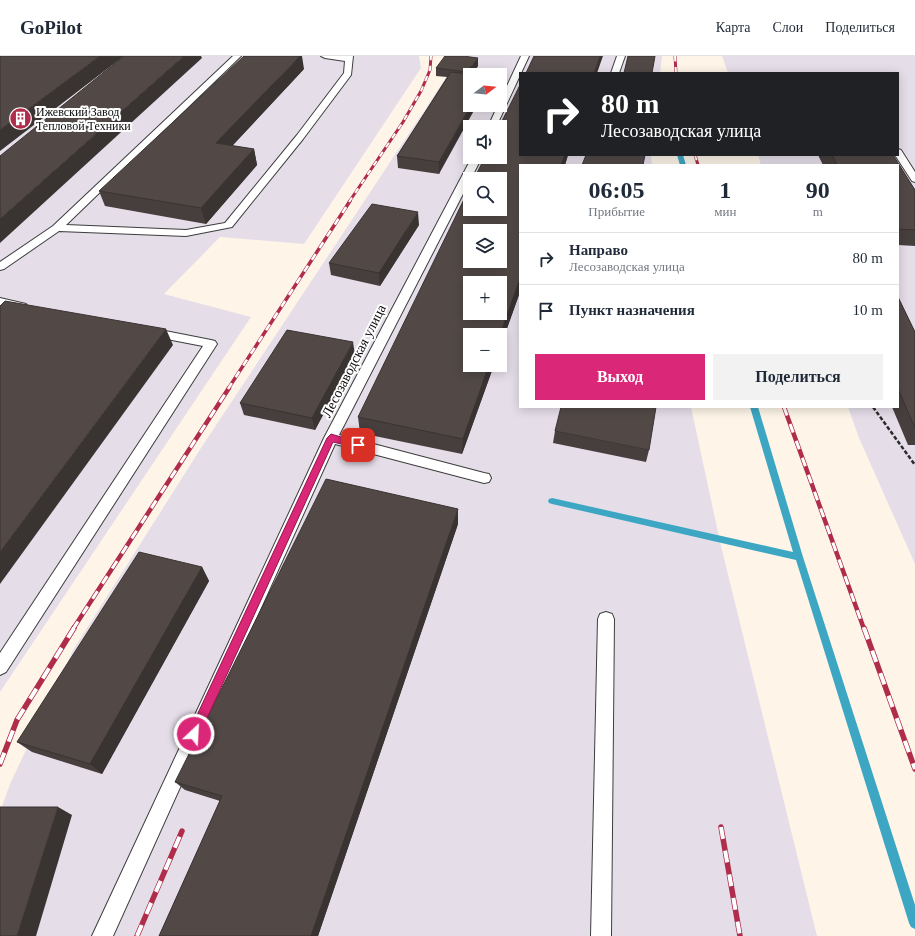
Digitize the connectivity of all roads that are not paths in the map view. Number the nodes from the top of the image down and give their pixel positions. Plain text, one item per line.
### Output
1 (237, 56) edge
2 (325, 56) edge
3 (525, 56) edge
4 (621, 56) edge
5 (349, 57) edge
6 (615, 72) edge
7 (495, 120) edge
8 (899, 154) edge
9 (473, 164) edge
10 (915, 179) edge
11 (57, 228) junction
12 (0, 267) edge
13 (0, 302) edge
14 (30, 308) edge
15 (136, 330) edge
16 (331, 438) junction
17 (484, 478) dead end
18 (606, 619) dead end
19 (0, 667) edge
20 (102, 936) edge
21 (601, 936) edge

1 - 11 lane
2 - 5 lane
3 - 7 lane
4 - 6 lane
5 - 11 lane
8 - 10 lane
9 - 16 lane, Лесозаводская улица
11 - 12 lane
13 - 14 lane
15 - 19 lane
16 - 17 lane, Лесозаводская улица
16 - 20 lane
18 - 21 lane

